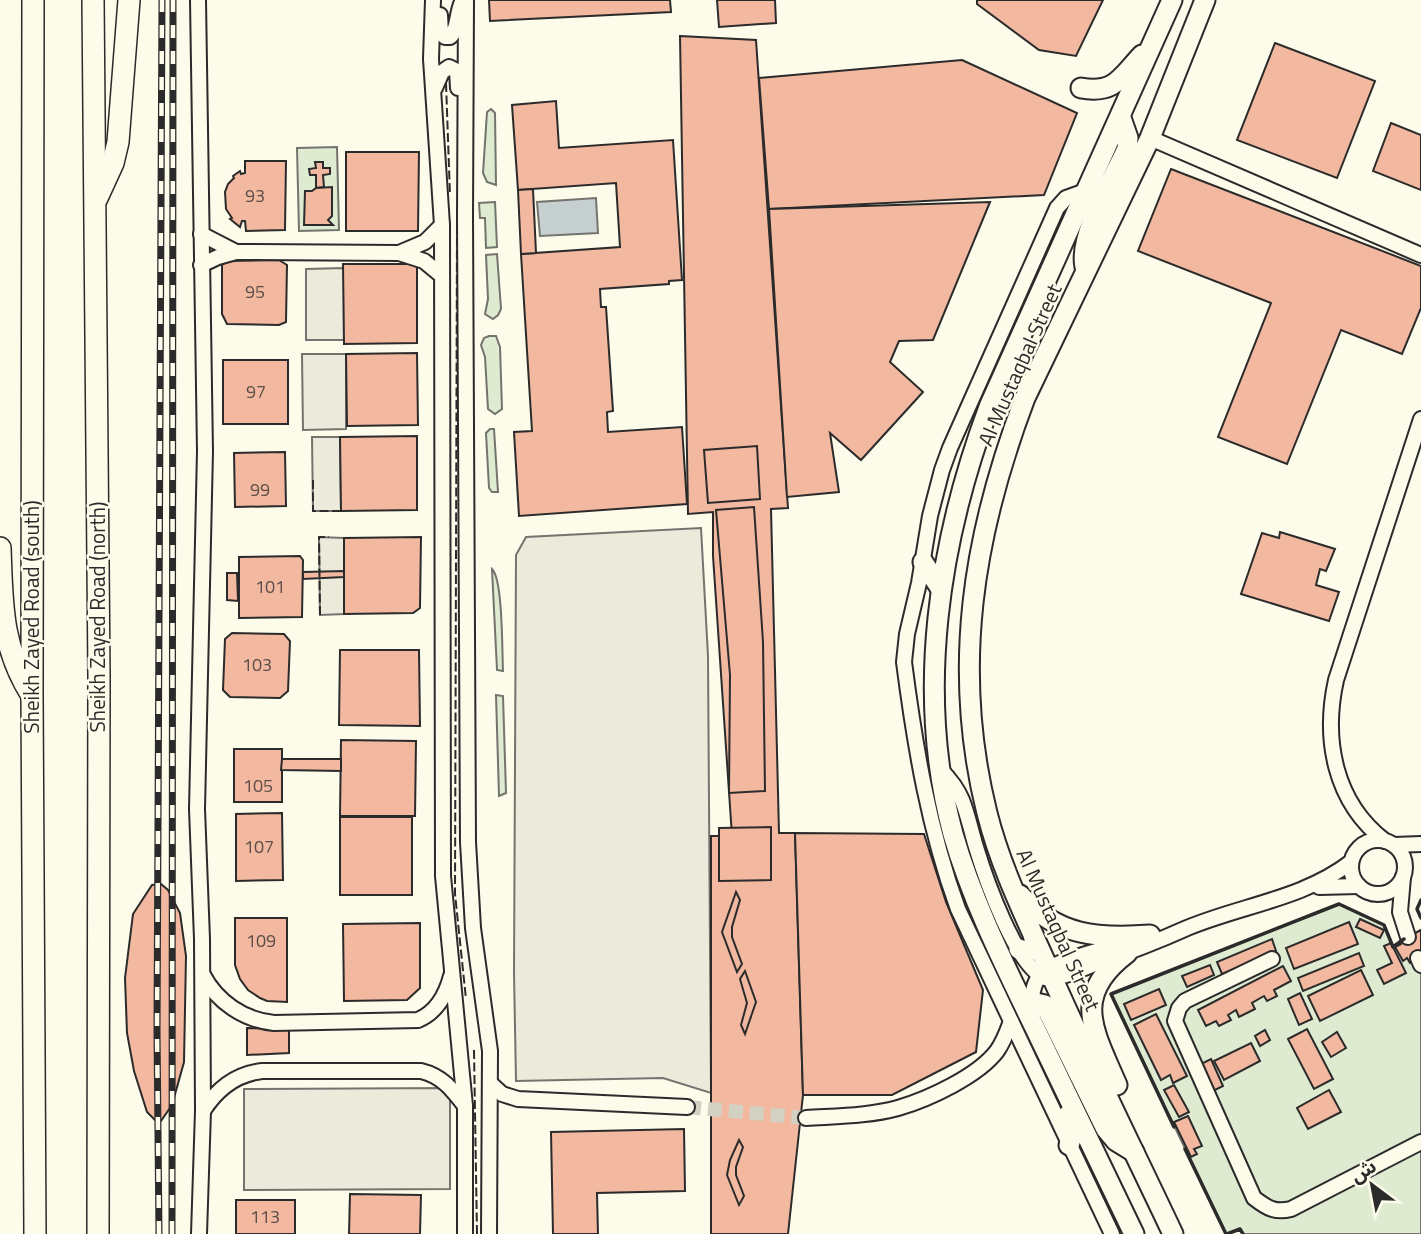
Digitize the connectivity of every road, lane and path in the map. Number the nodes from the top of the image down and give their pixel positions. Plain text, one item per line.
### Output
1 (33, 0) edge
2 (93, 0) edge
3 (129, 0) edge
4 (198, 0) edge
5 (433, 0) edge
6 (440, 0) edge
7 (464, 0) edge
8 (1172, 0) edge
9 (1205, 0) edge
10 (1151, 48) junction
11 (1081, 88) dead end
12 (433, 91) junction
13 (464, 116) junction
14 (1121, 118) junction
15 (1150, 138) junction
16 (1088, 190) junction
17 (95, 203) junction
18 (442, 225) junction
19 (201, 234) junction
20 (236, 252) junction
21 (399, 253) junction
22 (1421, 255) edge
23 (201, 265) junction
24 (1086, 271) junction
25 (441, 275) junction
26 (1421, 419) edge
27 (0, 548) edge
28 (923, 562) junction
29 (941, 589) junction
30 (32, 695) junction
31 (940, 769) junction
32 (1351, 804) junction
33 (1389, 843) junction
34 (1421, 844) edge
35 (1421, 852) edge
36 (1354, 856) junction
37 (1404, 874) junction
38 (1009, 880) junction
39 (1304, 890) junction
40 (1365, 890) junction
41 (1187, 929) junction
42 (1150, 935) junction
43 (1034, 937) junction
44 (1019, 950) junction
45 (1127, 953) junction
46 (1272, 959) dead end
47 (453, 972) junction
48 (202, 973) junction
49 (1047, 974) junction
50 (1032, 1017) junction
51 (1011, 1021) junction
52 (491, 1084) junction
53 (1063, 1087) junction
54 (465, 1106) junction
55 (687, 1107) tunnel mouth
56 (203, 1111) junction
57 (806, 1118) tunnel mouth
58 (1421, 1142) edge
59 (1069, 1145) junction
60 (1135, 1152) junction
61 (34, 1191) junction
62 (29, 1234) edge
63 (35, 1234) edge
64 (98, 1234) edge
65 (199, 1234) edge
66 (466, 1234) edge
67 (489, 1234) edge
68 (1112, 1234) edge
69 (1134, 1234) edge
70 (1173, 1234) edge

1 - 30 highway, Sheikh Zayed Road (south)
2 - 17 highway, Sheikh Zayed Road (north)
3 - 17 highway
4 - 19 street
5 - 12 street
6 - 7 street
7 - 13 street
8 - 10 main road, Al Mustaqbal Street
9 - 15 main road, Al Mustaqbal Street
10 - 11 main road
10 - 14 main road, Al Mustaqbal Street
12 - 13 street
12 - 18 street
13 - 52 street
14 - 16 main road, Al Mustaqbal Street
14 - 24 main road
15 - 22 street
15 - 24 main road, Al Mustaqbal Street
16 - 28 street
16 - 29 main road, Al Mustaqbal Street
17 - 64 highway, Sheikh Zayed Road (north)
18 - 21 street
18 - 25 street
19 - 20 street
19 - 23 street
20 - 21 street
20 - 23 street
21 - 25 street
23 - 48 street
24 - 38 main road, Al Mustaqbal Street
25 - 47 street
26 - 32 street
27 - 30 highway
28 - 29 main road
28 - 51 street
29 - 31 main road, Al Mustaqbal Street
30 - 61 highway, Sheikh Zayed Road (south)
31 - 44 street
31 - 50 main road, Al Mustaqbal Street
32 - 33 street
32 - 36 street
33 - 34 street
33 - 36 street
33 - 37 street
35 - 37 street
36 - 39 street
36 - 40 street
37 - 40 street
37 - 40 street
38 - 42 main road
38 - 43 main road, Al Mustaqbal Street
39 - 40 street
39 - 41 street
41 - 42 street
41 - 45 street
42 - 49 street
43 - 44 main road
43 - 49 main road, Al Mustaqbal Street
44 - 49 street
45 - 49 street
45 - 60 main road
46 - 58 street
47 - 48 street
47 - 54 street
48 - 56 street
49 - 50 street
49 - 60 main road, Al Mustaqbal Street
50 - 53 main road, Al Mustaqbal Street
50 - 60 main road
51 - 57 street
51 - 59 street
52 - 55 street
52 - 67 street
53 - 59 main road
53 - 69 main road, Al Mustaqbal Street
54 - 56 street
54 - 66 street
56 - 65 street
59 - 68 street
60 - 70 main road, Al Mustaqbal Street
61 - 62 highway
61 - 63 highway, Sheikh Zayed Road (south)

